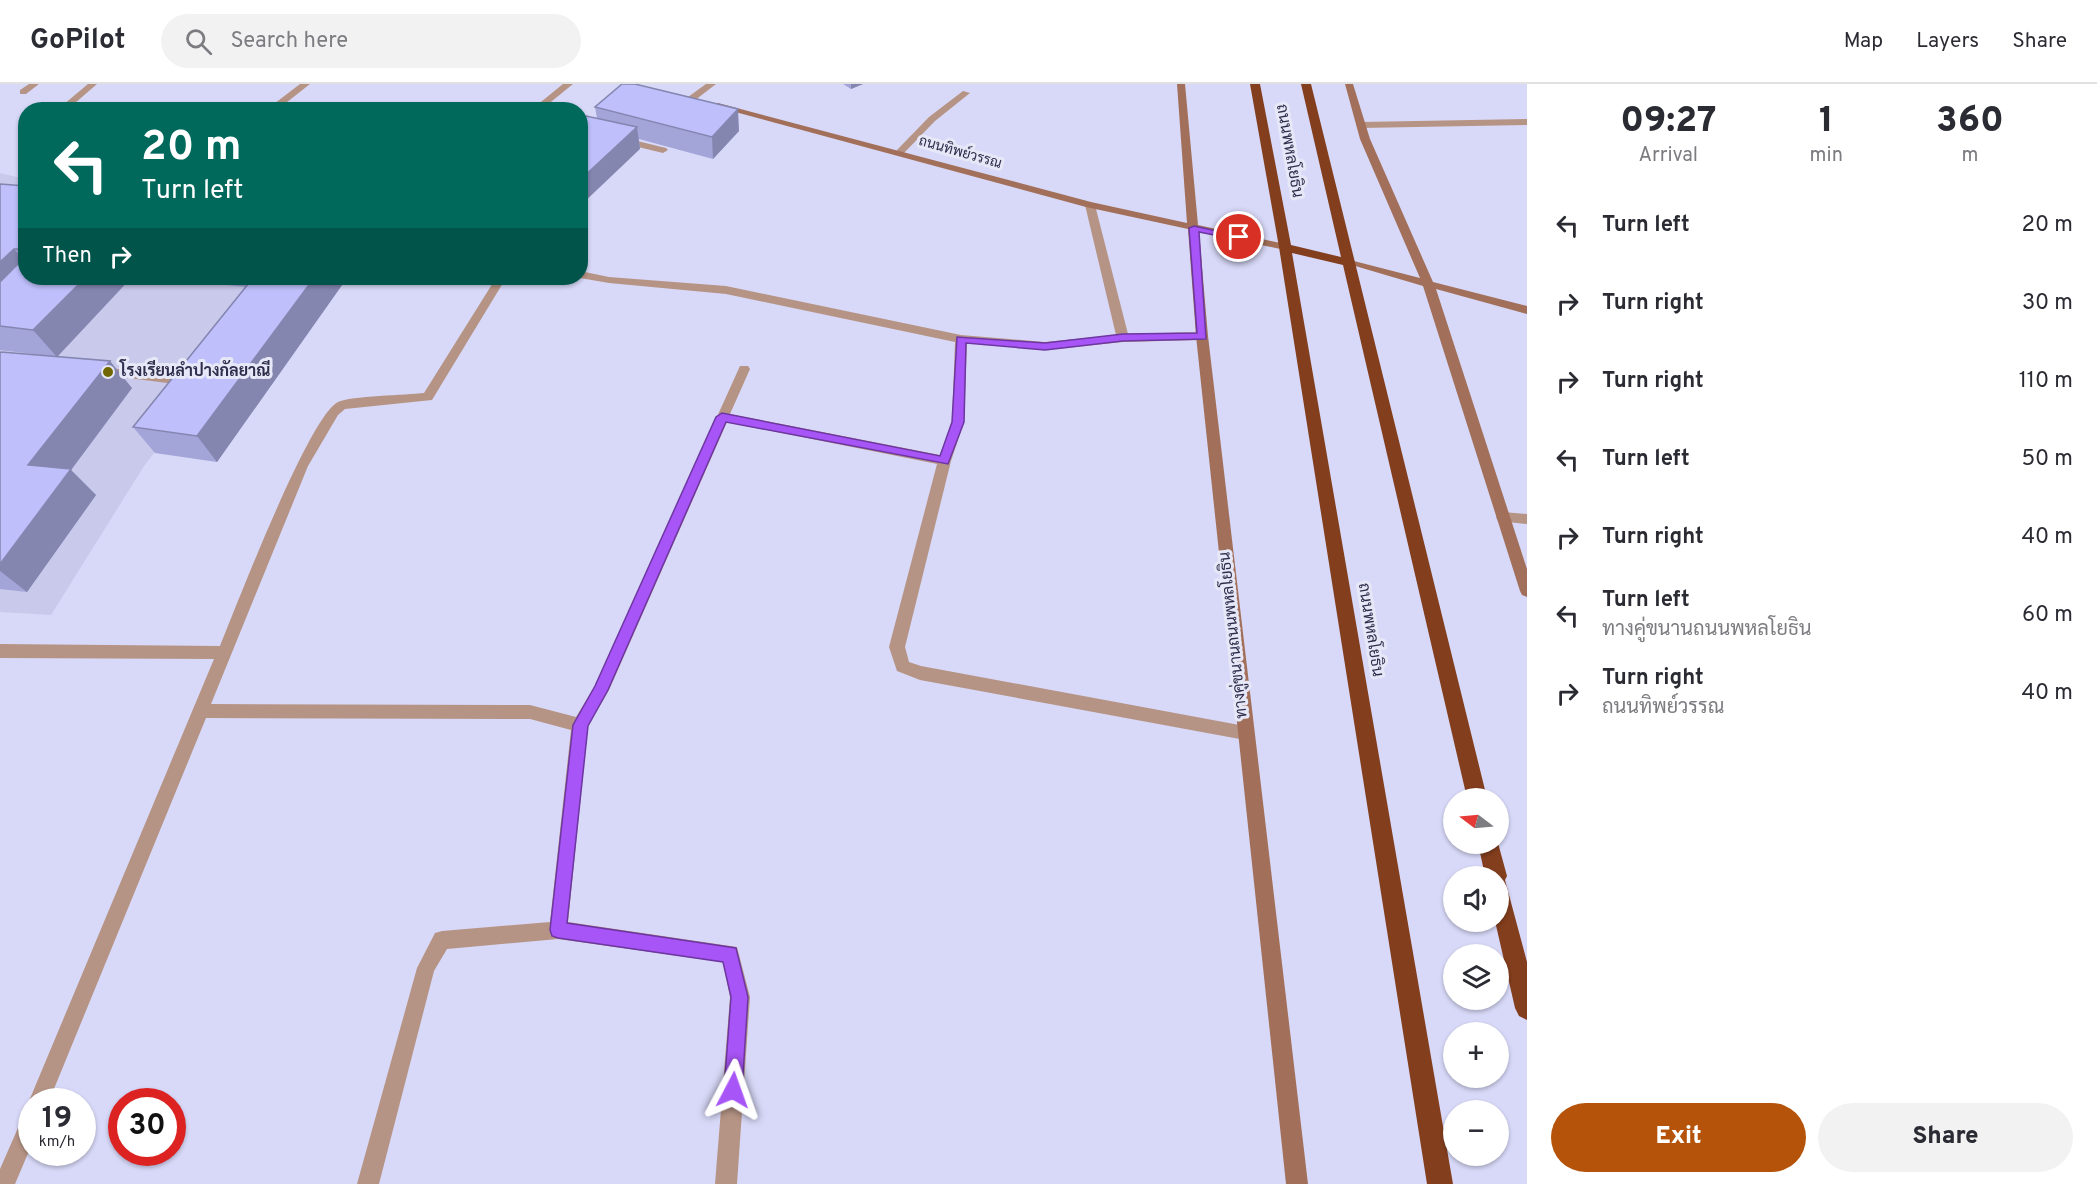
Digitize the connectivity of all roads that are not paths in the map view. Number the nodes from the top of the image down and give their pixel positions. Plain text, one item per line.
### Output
1 (35, 84) edge
2 (93, 84) edge
3 (306, 84) edge
4 (569, 84) edge
5 (712, 84) edge
6 (1181, 84) edge
7 (1256, 84) edge
8 (1306, 84) edge
9 (1349, 84) edge
10 (24, 92) dead end
11 (966, 93) dead end
12 (686, 97) joint
13 (71, 102) edge
14 (281, 102) edge
15 (545, 102) edge
16 (1527, 122) edge
17 (1361, 125) junction
18 (588, 131) edge
19 (663, 150) edge
20 (900, 152) junction
21 (1090, 205) junction
22 (1194, 228) junction
23 (1285, 246) junction
24 (1350, 263) junction
25 (588, 276) edge
26 (1428, 283) junction
27 (497, 285) edge
28 (1527, 310) edge
29 (1203, 336) junction
30 (1123, 338) junction
31 (961, 339) junction
32 (744, 369) dead end
33 (93, 370) edge
34 (205, 374) edge
35 (722, 417) junction
36 (944, 461) junction
37 (1503, 517) junction
38 (1527, 519) edge
39 (1527, 591) edge
40 (0, 651) edge
41 (225, 653) junction
42 (201, 711) junction
43 (580, 725) junction
44 (1245, 733) junction
45 (1475, 788) edge
46 (558, 930) junction
47 (1509, 932) edge
48 (1527, 1008) edge
49 (44, 1088) edge
50 (18, 1152) edge
51 (1438, 1181) edge
52 (4, 1184) edge
53 (368, 1184) edge
54 (726, 1184) edge
55 (1298, 1184) edge

1 - 10 street
2 - 13 street
3 - 14 street
4 - 15 street
5 - 12 street
6 - 22 main road, ทางคู่ขนานถนนพหลโยธิน
7 - 23 highway, ถนนพหลโยธิน
8 - 24 highway, ถนนพหลโยธิน
9 - 17 main road
11 - 20 street
12 - 20 main road, ถนนทิพย์วรรณ
16 - 17 street
17 - 26 main road
18 - 19 street
20 - 21 main road, ถนนทิพย์วรรณ
21 - 22 main road, ถนนทิพย์วรรณ
21 - 30 street
22 - 23 main road, ถนนทิพย์วรรณ
22 - 29 main road, ทางคู่ขนานถนนพหลโยธิน
23 - 24 highway
23 - 51 highway, ถนนพหลโยธิน
24 - 26 main road
24 - 45 highway, ถนนพหลโยธิน
25 - 31 street
26 - 28 main road
26 - 37 main road
27 - 41 street
29 - 30 street
29 - 44 main road, ทางคู่ขนานถนนพหลโยธิน
30 - 31 street
31 - 36 street
32 - 35 street
33 - 34 street
35 - 36 street
35 - 43 street
36 - 44 street
37 - 38 street
37 - 39 main road
40 - 41 street
41 - 42 street
42 - 43 street
42 - 49 street
43 - 46 street
44 - 55 main road, ทางคู่ขนานถนนพหลโยธิน
46 - 53 street
46 - 54 street
47 - 48 highway
50 - 52 street

